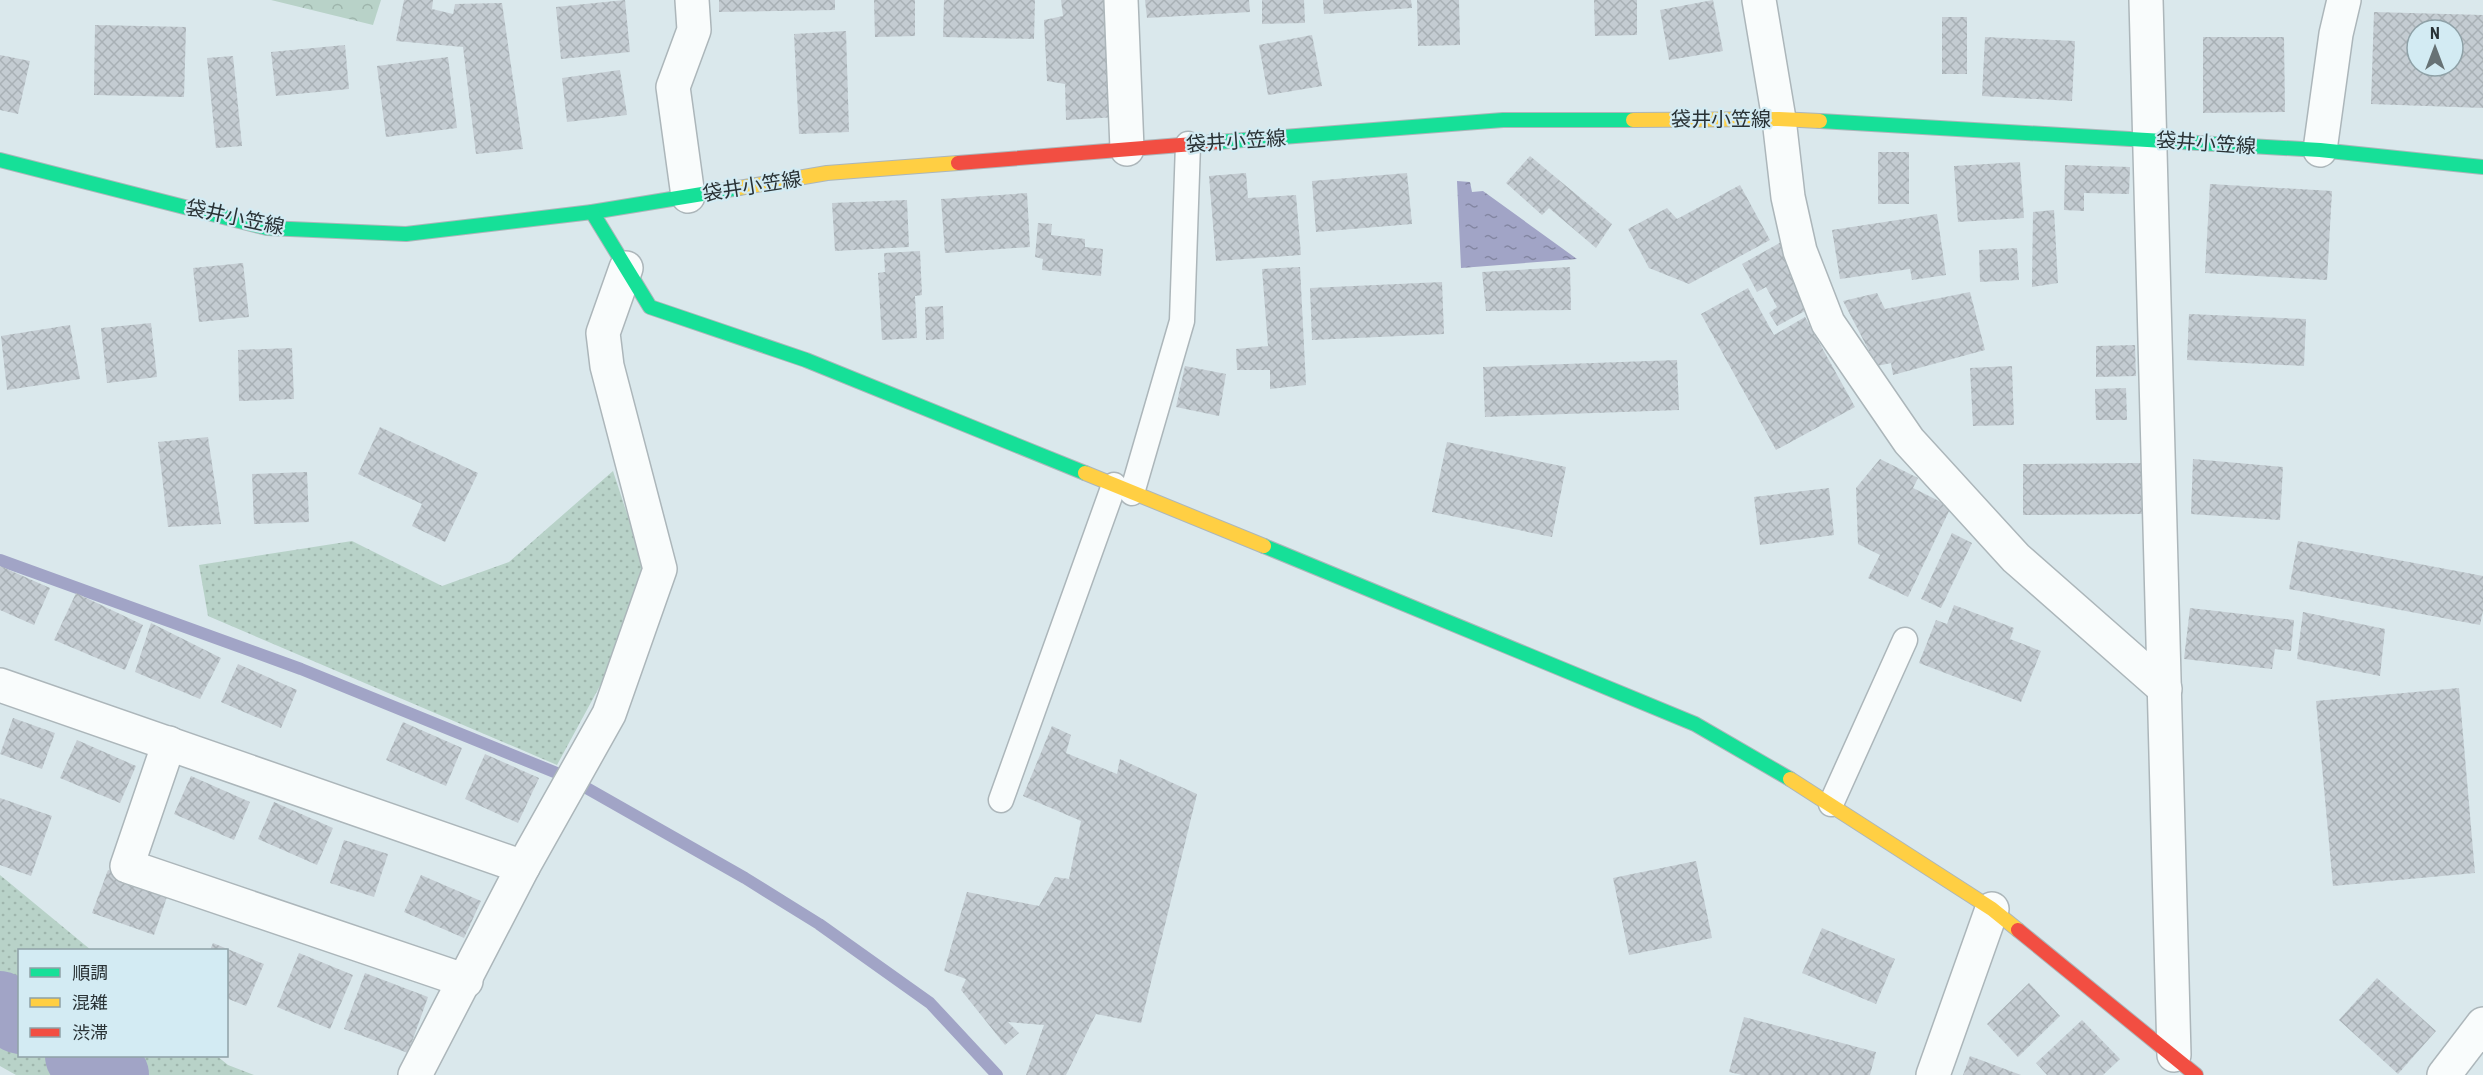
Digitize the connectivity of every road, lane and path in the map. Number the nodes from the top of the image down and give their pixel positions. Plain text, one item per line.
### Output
1 (692, 0) edge
2 (1121, 0) edge
3 (1759, 0) edge
4 (2146, 0) edge
5 (2344, 0) edge
6 (1779, 119) junction
7 (2150, 140) junction
8 (1188, 144) junction
9 (1127, 149) junction
10 (2320, 150) junction
11 (0, 160) edge
12 (2483, 166) edge
13 (688, 196) junction
14 (592, 212) junction
15 (626, 268) junction
16 (1123, 489) junction
17 (1905, 640) dead end
18 (0, 685) edge
19 (2165, 689) junction
20 (169, 743) junction
21 (1001, 800) dead end
22 (1831, 804) junction
23 (523, 867) junction
24 (1992, 909) junction
25 (466, 981) junction
26 (2483, 1024) edge
27 (2185, 1065) edge
28 (415, 1075) edge
29 (1933, 1075) edge
30 (2444, 1075) edge

1 - 13 street
2 - 9 street
3 - 6 street
4 - 7 street
5 - 10 street
6 - 7 main road, 袋井小笠線
6 - 8 main road, 袋井小笠線
6 - 19 street
7 - 10 main road, 袋井小笠線
7 - 19 street
8 - 9 main road, 袋井小笠線
8 - 16 lane
9 - 13 main road, 袋井小笠線
10 - 12 main road, 袋井小笠線
11 - 14 main road, 袋井小笠線
13 - 14 main road, 袋井小笠線
14 - 15 main road
15 - 16 main road
15 - 23 street
16 - 21 lane
16 - 22 main road
17 - 22 lane
18 - 20 street
19 - 27 street
20 - 23 street
20 - 25 street
22 - 24 main road
23 - 25 street
24 - 27 main road
24 - 29 street
25 - 28 street
26 - 30 street

